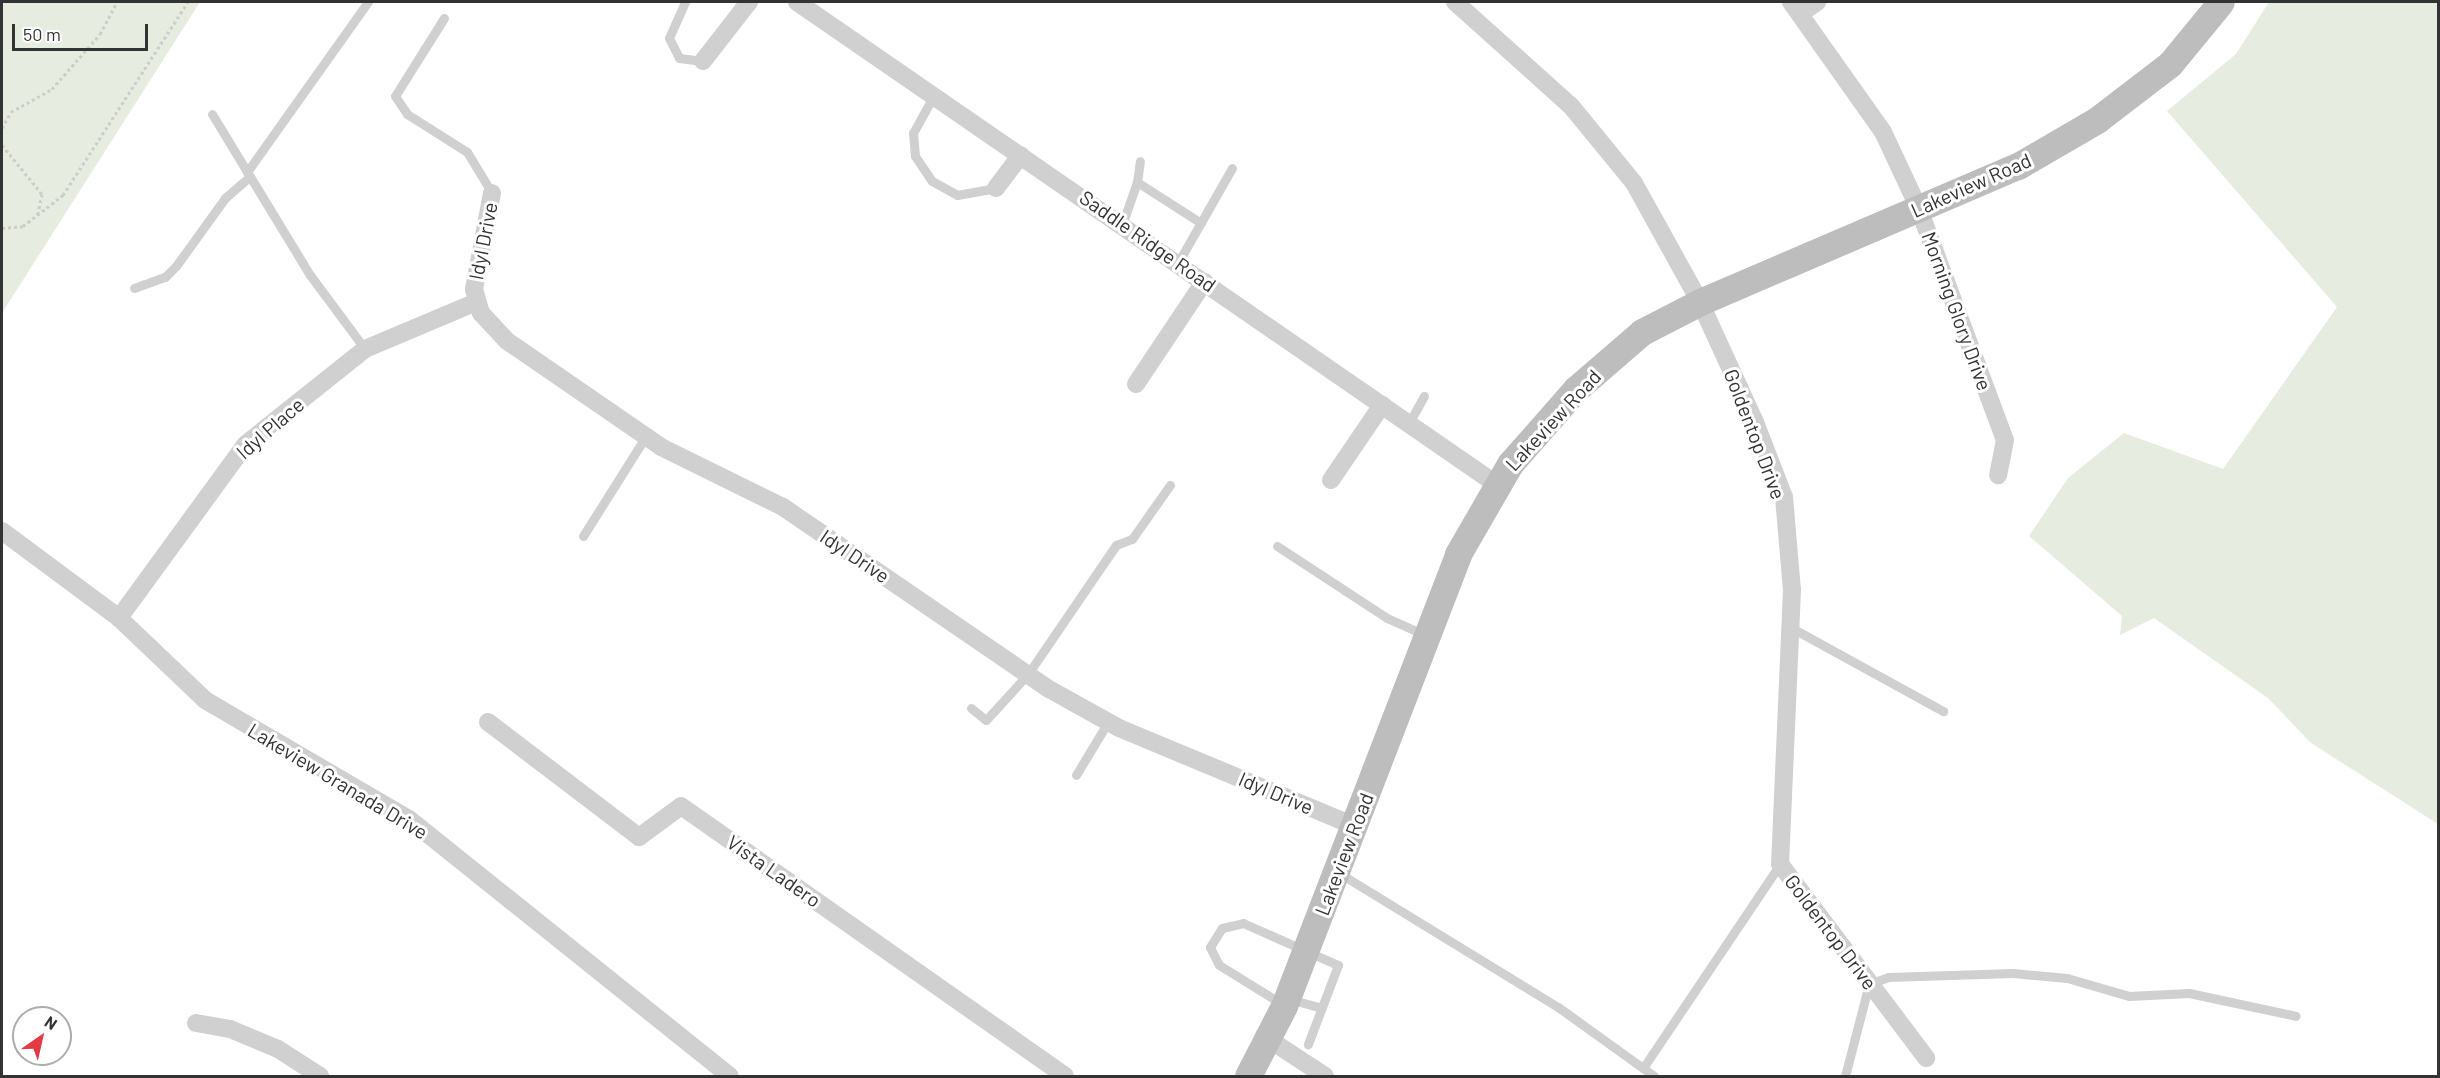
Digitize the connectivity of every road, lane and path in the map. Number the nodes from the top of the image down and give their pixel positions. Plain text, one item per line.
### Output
1 (117, 2) edge
2 (188, 2) edge
3 (368, 2) edge
4 (685, 2) edge
5 (748, 2) edge
6 (797, 2) edge
7 (1455, 2) edge
8 (1817, 2) edge
9 (2221, 2) edge
10 (1795, 8) edge
11 (444, 18) dead end
12 (703, 61) joint
13 (933, 94) junction
14 (212, 114) dead end
15 (2, 128) edge
16 (2, 145) edge
17 (1021, 155) junction
18 (1140, 161) dead end
19 (1232, 168) dead end
20 (248, 174) junction
21 (1137, 182) junction
22 (996, 188) joint
23 (492, 193) joint
24 (1919, 209) junction
25 (36, 218) junction
26 (1123, 222) junction
27 (1201, 223) junction
28 (2, 228) edge
29 (1179, 261) junction
30 (1204, 282) junction
31 (134, 288) dead end
32 (476, 302) junction
33 (1700, 302) junction
34 (365, 350) junction
35 (1136, 384) dead end
36 (1424, 396) dead end
37 (1382, 405) junction
38 (1409, 423) junction
39 (646, 436) junction
40 (1998, 475) dead end
41 (1331, 480) dead end
42 (1496, 484) junction
43 (1170, 485) dead end
44 (2, 531) edge
45 (583, 536) dead end
46 (1277, 546) dead end
47 (119, 618) junction
48 (1790, 627) junction
49 (1426, 635) junction
50 (1028, 674) junction
51 (971, 708) dead end
52 (1943, 711) dead end
53 (488, 722) dead end
54 (1108, 722) junction
55 (1076, 775) dead end
56 (1355, 826) junction
57 (1780, 864) junction
58 (1337, 872) junction
59 (1306, 950) junction
60 (1869, 984) junction
61 (1285, 1002) junction
62 (1322, 1008) junction
63 (2296, 1016) dead end
64 (196, 1023) dead end
65 (1264, 1036) junction
66 (1308, 1044) dead end
67 (1926, 1058) dead end
68 (1642, 1068) junction
69 (320, 1077) edge
70 (730, 1077) edge
71 (1065, 1077) edge
72 (1248, 1077) edge
73 (1325, 1077) edge
74 (1654, 1077) edge
75 (1845, 1077) edge

1 - 15 path
2 - 25 path
3 - 20 lane
4 - 12 lane
5 - 12 street
6 - 13 street, Saddle Ridge Road
7 - 33 street, Goldentop Drive
8 - 10 street
9 - 24 street, Lakeview Road
10 - 24 street, Morning Glory Drive
11 - 23 lane
13 - 17 street, Saddle Ridge Road
13 - 22 lane
14 - 20 lane
16 - 25 path
17 - 22 street
17 - 26 street, Saddle Ridge Road
18 - 21 lane
19 - 27 lane
20 - 31 lane
20 - 34 lane
21 - 26 lane
21 - 27 lane
23 - 32 street, Idyl Drive
24 - 33 street, Lakeview Road
24 - 40 street, Morning Glory Drive
25 - 28 path
26 - 29 street, Saddle Ridge Road
27 - 29 lane
29 - 30 street, Saddle Ridge Road
30 - 35 street
30 - 37 street, Saddle Ridge Road
32 - 34 street, Idyl Place
32 - 39 street, Idyl Drive
33 - 42 street, Lakeview Road
33 - 48 street, Goldentop Drive
34 - 47 street, Idyl Place
36 - 38 lane
37 - 38 street, Saddle Ridge Road
37 - 41 street
38 - 42 street, Saddle Ridge Road
39 - 45 lane
39 - 50 street, Idyl Drive
42 - 49 street, Lakeview Road
43 - 50 lane
44 - 47 street, Lakeview Granada Drive
46 - 49 lane
47 - 70 street, Lakeview Granada Drive
48 - 52 lane
48 - 57 street, Goldentop Drive
49 - 56 street, Lakeview Road
50 - 51 lane
50 - 54 street, Idyl Drive
53 - 71 street, Vista Ladero
54 - 55 lane
54 - 56 street, Idyl Drive
56 - 58 street, Lakeview Road
57 - 60 street, Goldentop Drive
57 - 68 lane
58 - 59 street, Lakeview Road
58 - 68 lane
59 - 61 street, Lakeview Road
59 - 61 lane
59 - 62 lane
60 - 63 lane
60 - 67 street, Goldentop Drive
60 - 75 lane
61 - 62 lane
61 - 65 street, Lakeview Road
62 - 66 lane
64 - 69 street
65 - 72 street, Lakeview Road
65 - 73 street
68 - 74 lane

